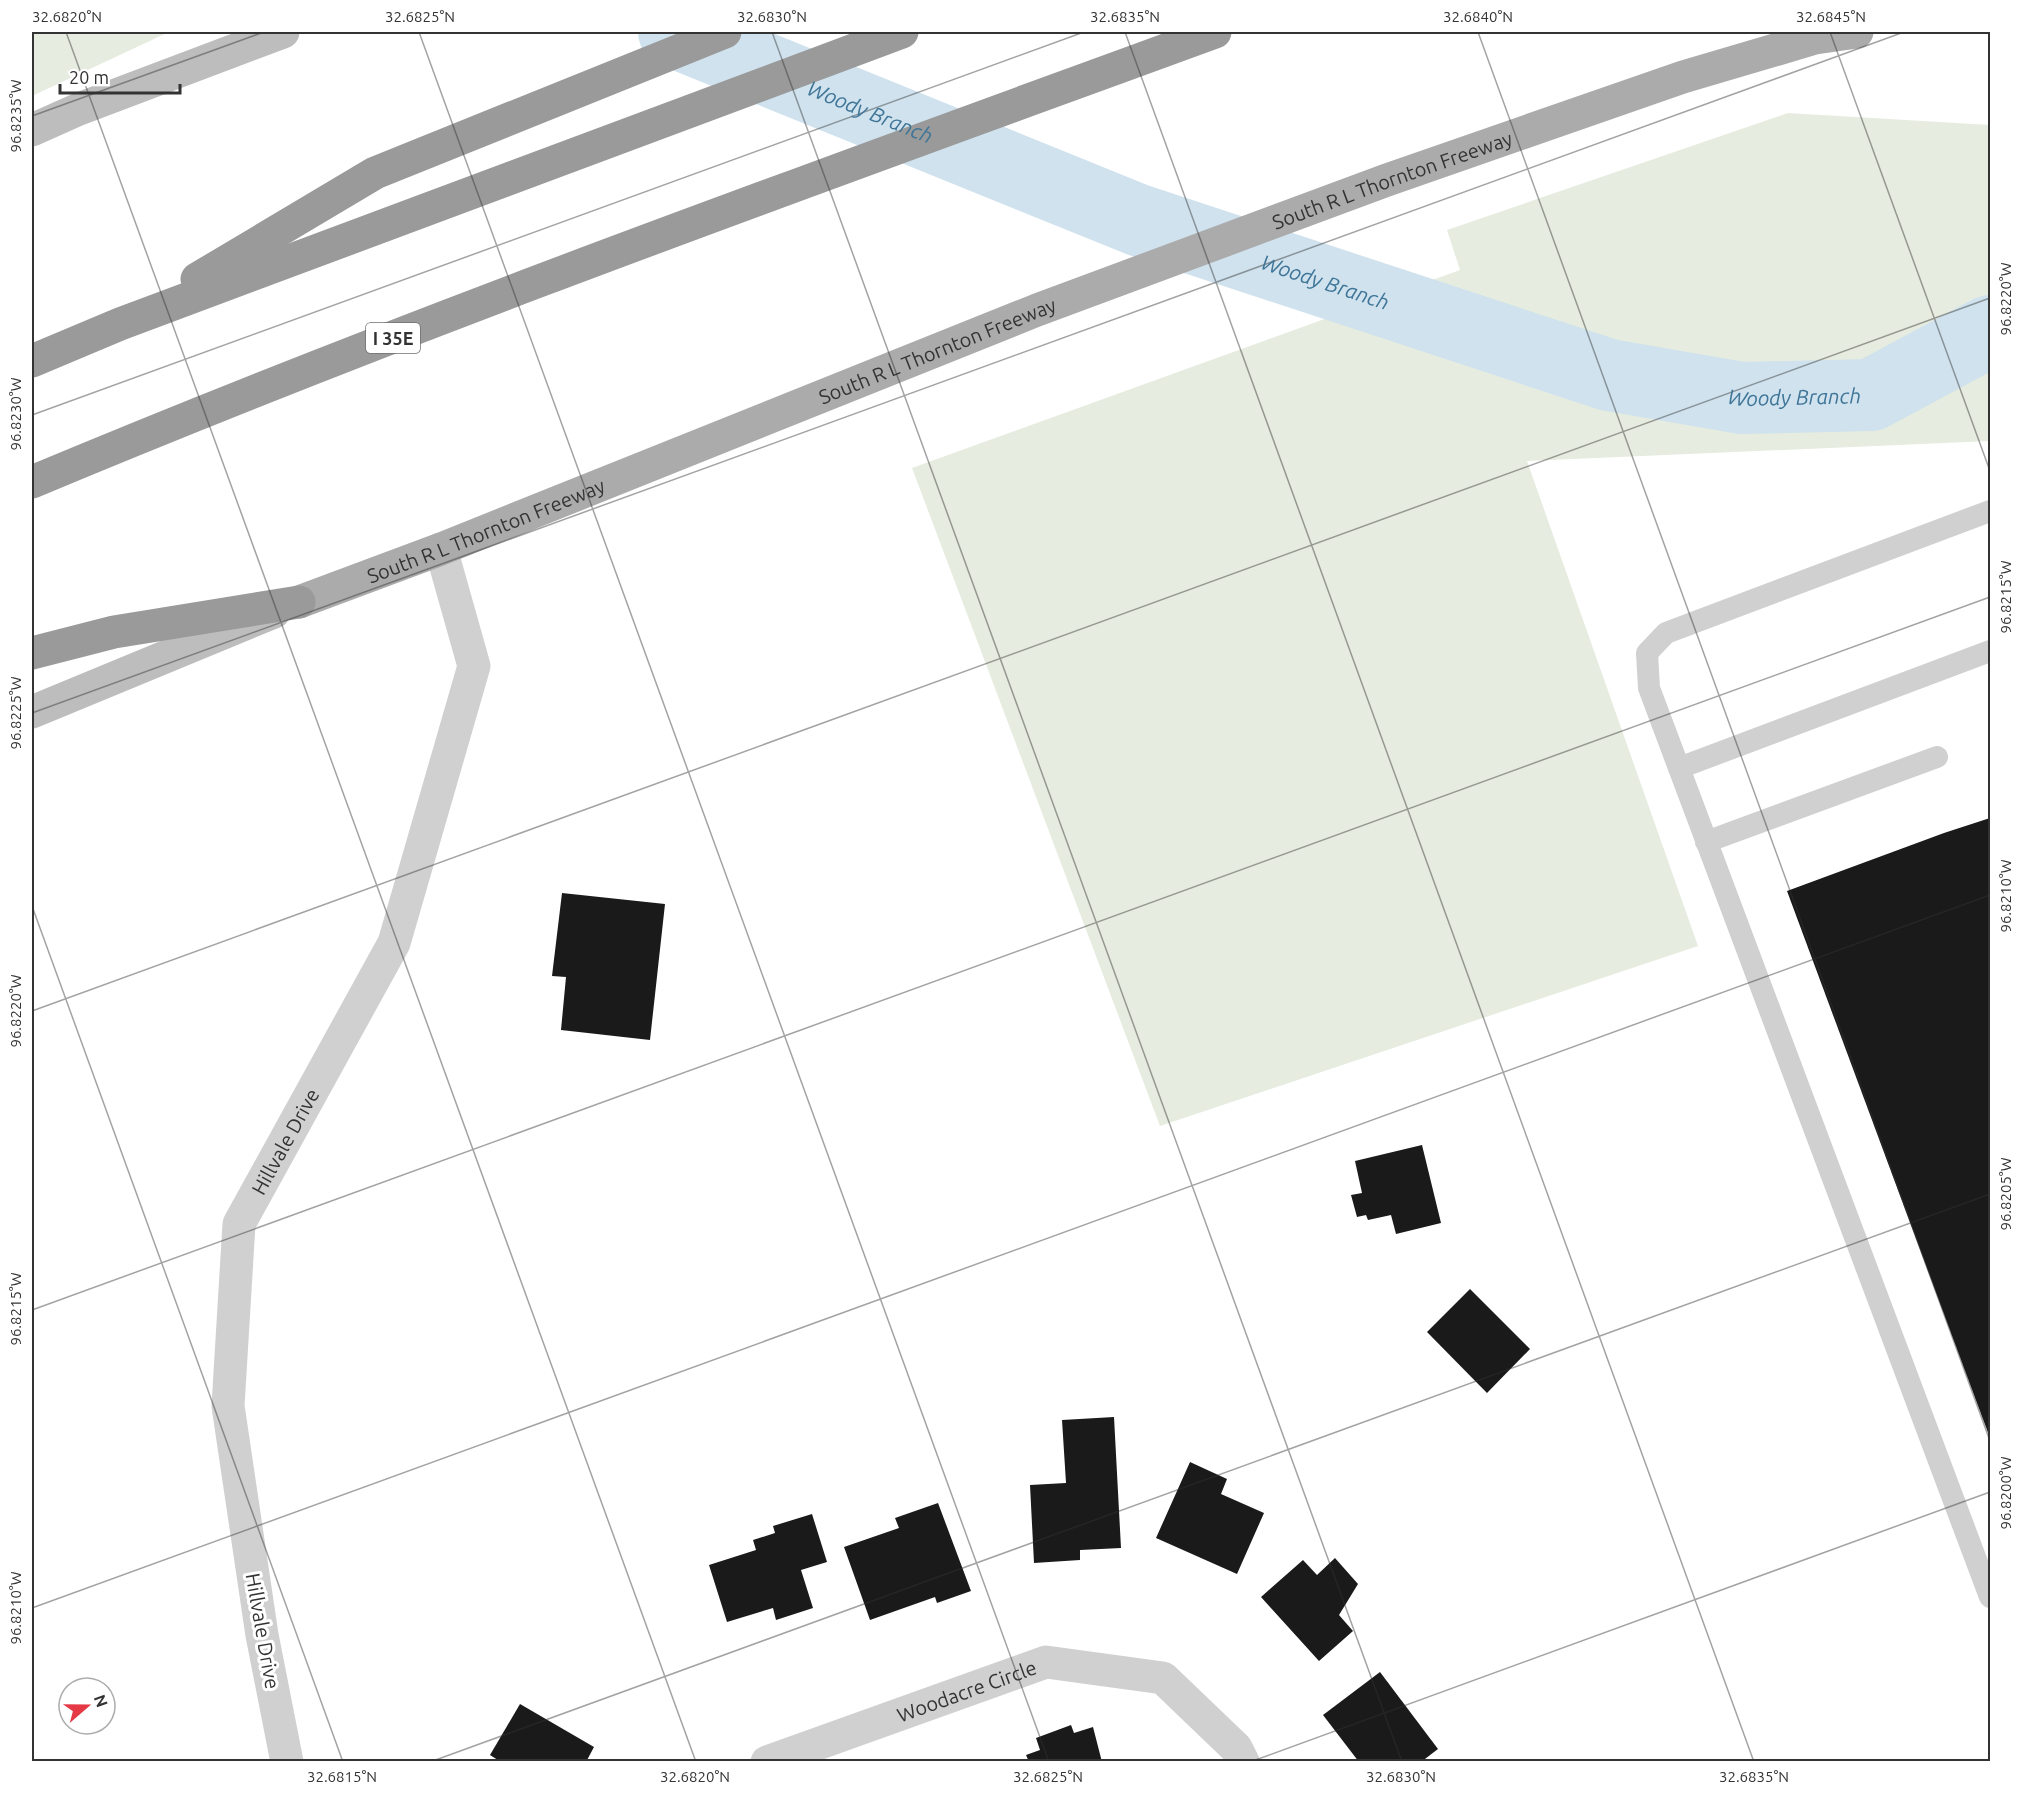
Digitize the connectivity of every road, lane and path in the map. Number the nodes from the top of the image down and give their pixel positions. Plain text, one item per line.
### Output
1 (284, 32) edge
2 (725, 32) edge
3 (902, 32) edge
4 (1215, 32) edge
5 (1857, 32) edge
6 (32, 130) edge
7 (120, 324) junction
8 (32, 361) edge
9 (32, 482) edge
10 (1990, 511) edge
11 (441, 549) junction
12 (299, 602) junction
13 (1990, 651) edge
14 (32, 653) edge
15 (32, 712) edge
16 (1937, 757) dead end
17 (1679, 768) junction
18 (1706, 842) junction
19 (1990, 1597) edge
20 (287, 1761) edge
21 (767, 1761) edge
22 (1244, 1761) edge

1 - 6 main road
2 - 7 highway
3 - 7 highway
4 - 9 highway, I 35E
5 - 11 main road, South R L Thornton Freeway
7 - 8 highway
10 - 17 lane
11 - 12 main road, South R L Thornton Freeway
11 - 20 street, Hillvale Drive
12 - 14 highway
12 - 15 main road, South R L Thornton Freeway
13 - 17 lane
16 - 18 lane
17 - 18 lane
18 - 19 lane
21 - 22 street, Woodacre Circle

